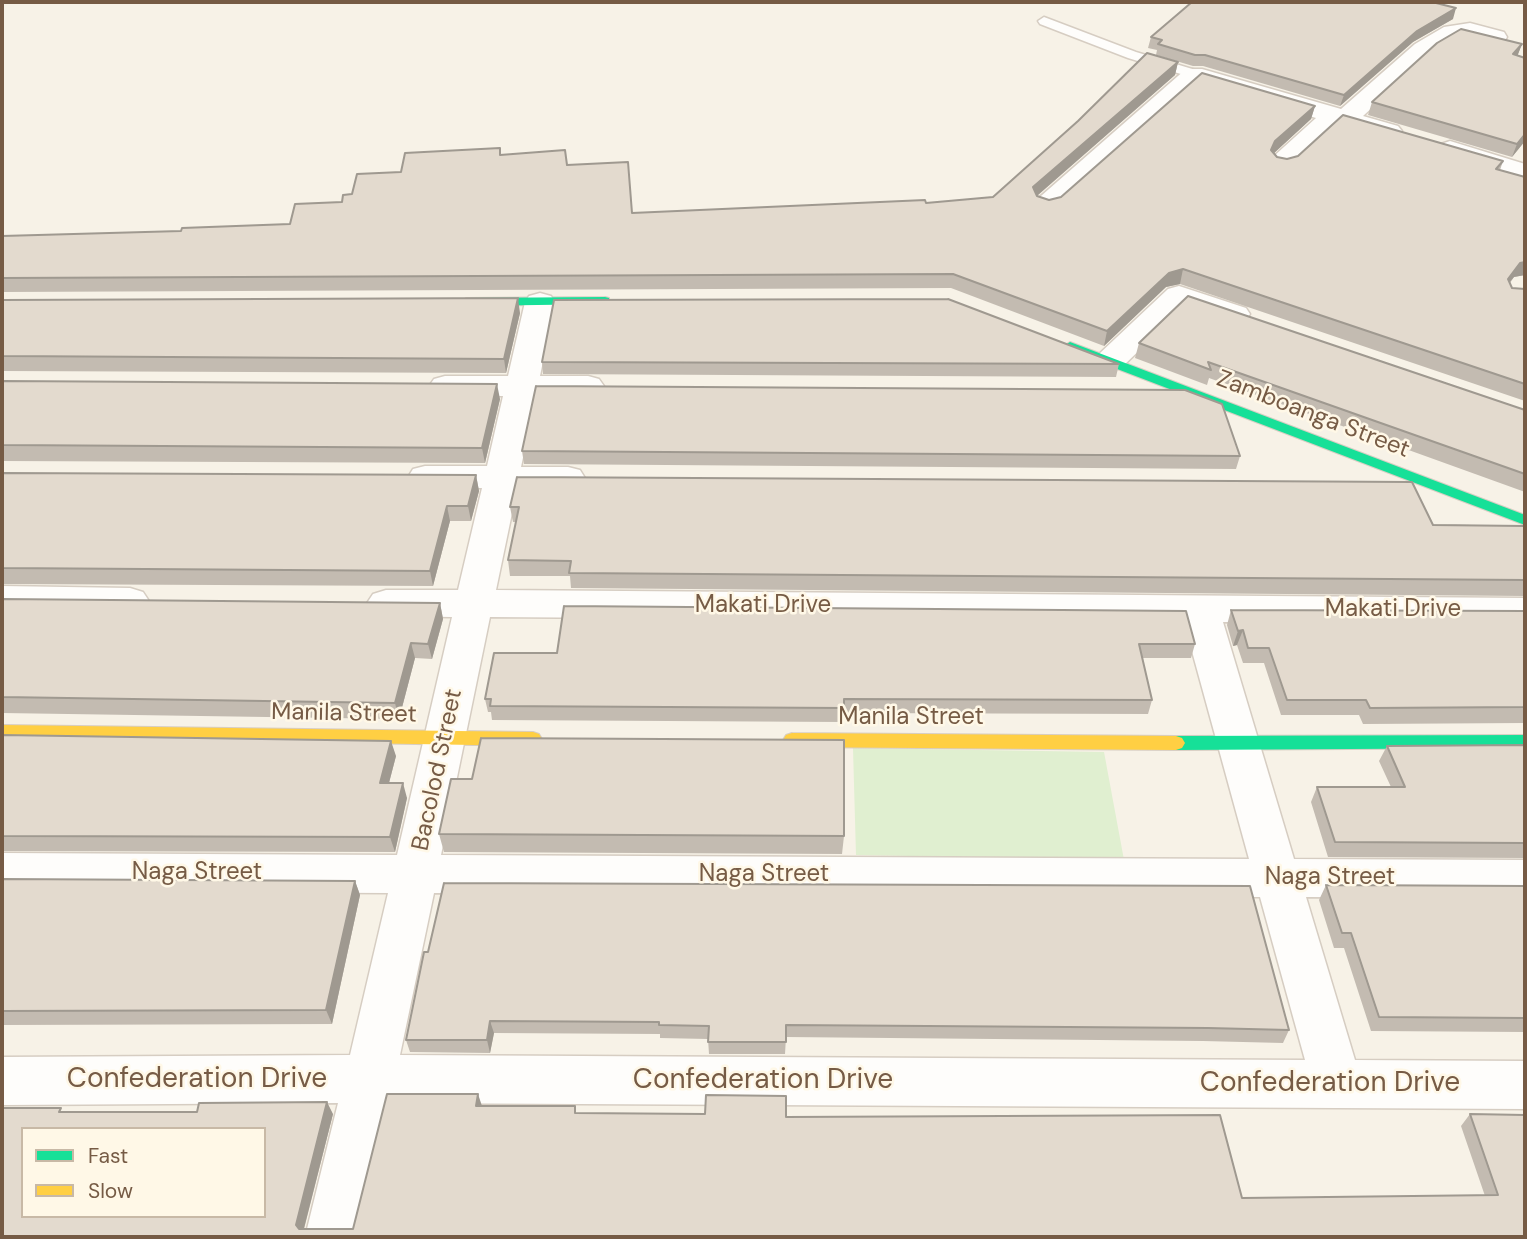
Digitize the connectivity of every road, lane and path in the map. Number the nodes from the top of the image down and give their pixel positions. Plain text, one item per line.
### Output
1 (1044, 20) dead end
2 (1496, 37) edge
3 (1195, 74) junction
4 (1340, 117) junction
5 (1283, 162) edge
6 (1525, 172) edge
7 (1047, 203) edge
8 (622, 301) edge
9 (443, 302) edge
10 (540, 302) junction
11 (1256, 321) edge
12 (1049, 338) edge
13 (1104, 375) junction
14 (412, 385) edge
15 (521, 386) junction
16 (618, 387) edge
17 (1181, 390) joint
18 (391, 477) edge
19 (502, 478) junction
20 (599, 478) edge
21 (1348, 483) edge
22 (1431, 484) junction
23 (1525, 520) edge
24 (2, 599) edge
25 (168, 601) edge
26 (349, 603) edge
27 (474, 604) junction
28 (1200, 610) junction
29 (1525, 611) edge
30 (2, 731) edge
31 (444, 738) junction
32 (556, 739) edge
33 (779, 740) edge
34 (1525, 741) edge
35 (1239, 743) junction
36 (2, 872) edge
37 (415, 873) junction
38 (1277, 878) junction
39 (1525, 879) edge
40 (370, 1079) junction
41 (2, 1082) edge
42 (1337, 1084) junction
43 (1525, 1085) edge
44 (332, 1237) edge

1 - 3 lane
2 - 4 street
3 - 4 street
3 - 7 street
4 - 5 street
4 - 6 street
8 - 10 street
9 - 10 street
10 - 15 street, Bacolod Street
11 - 13 street
12 - 13 street
13 - 17 street
14 - 15 street
15 - 16 street
15 - 19 street, Bacolod Street
17 - 22 street, Zamboanga Street
18 - 19 street
19 - 20 street
19 - 27 street, Bacolod Street
21 - 22 street
22 - 23 street, Zamboanga Street
24 - 25 street
26 - 27 street, Makati Drive
27 - 28 street, Makati Drive
27 - 31 street, Bacolod Street
28 - 29 street, Makati Drive
28 - 35 street
30 - 31 street, Manila Street
31 - 32 street, Manila Street
31 - 37 street, Bacolod Street
33 - 35 street, Manila Street
34 - 35 street, Manila Street
35 - 38 street
36 - 37 street, Naga Street
37 - 38 street, Naga Street
37 - 40 street, Bacolod Street
38 - 39 street, Naga Street
38 - 42 street
40 - 41 street, Confederation Drive
40 - 42 street, Confederation Drive
40 - 44 street, Bacolod Street
42 - 43 street, Confederation Drive

